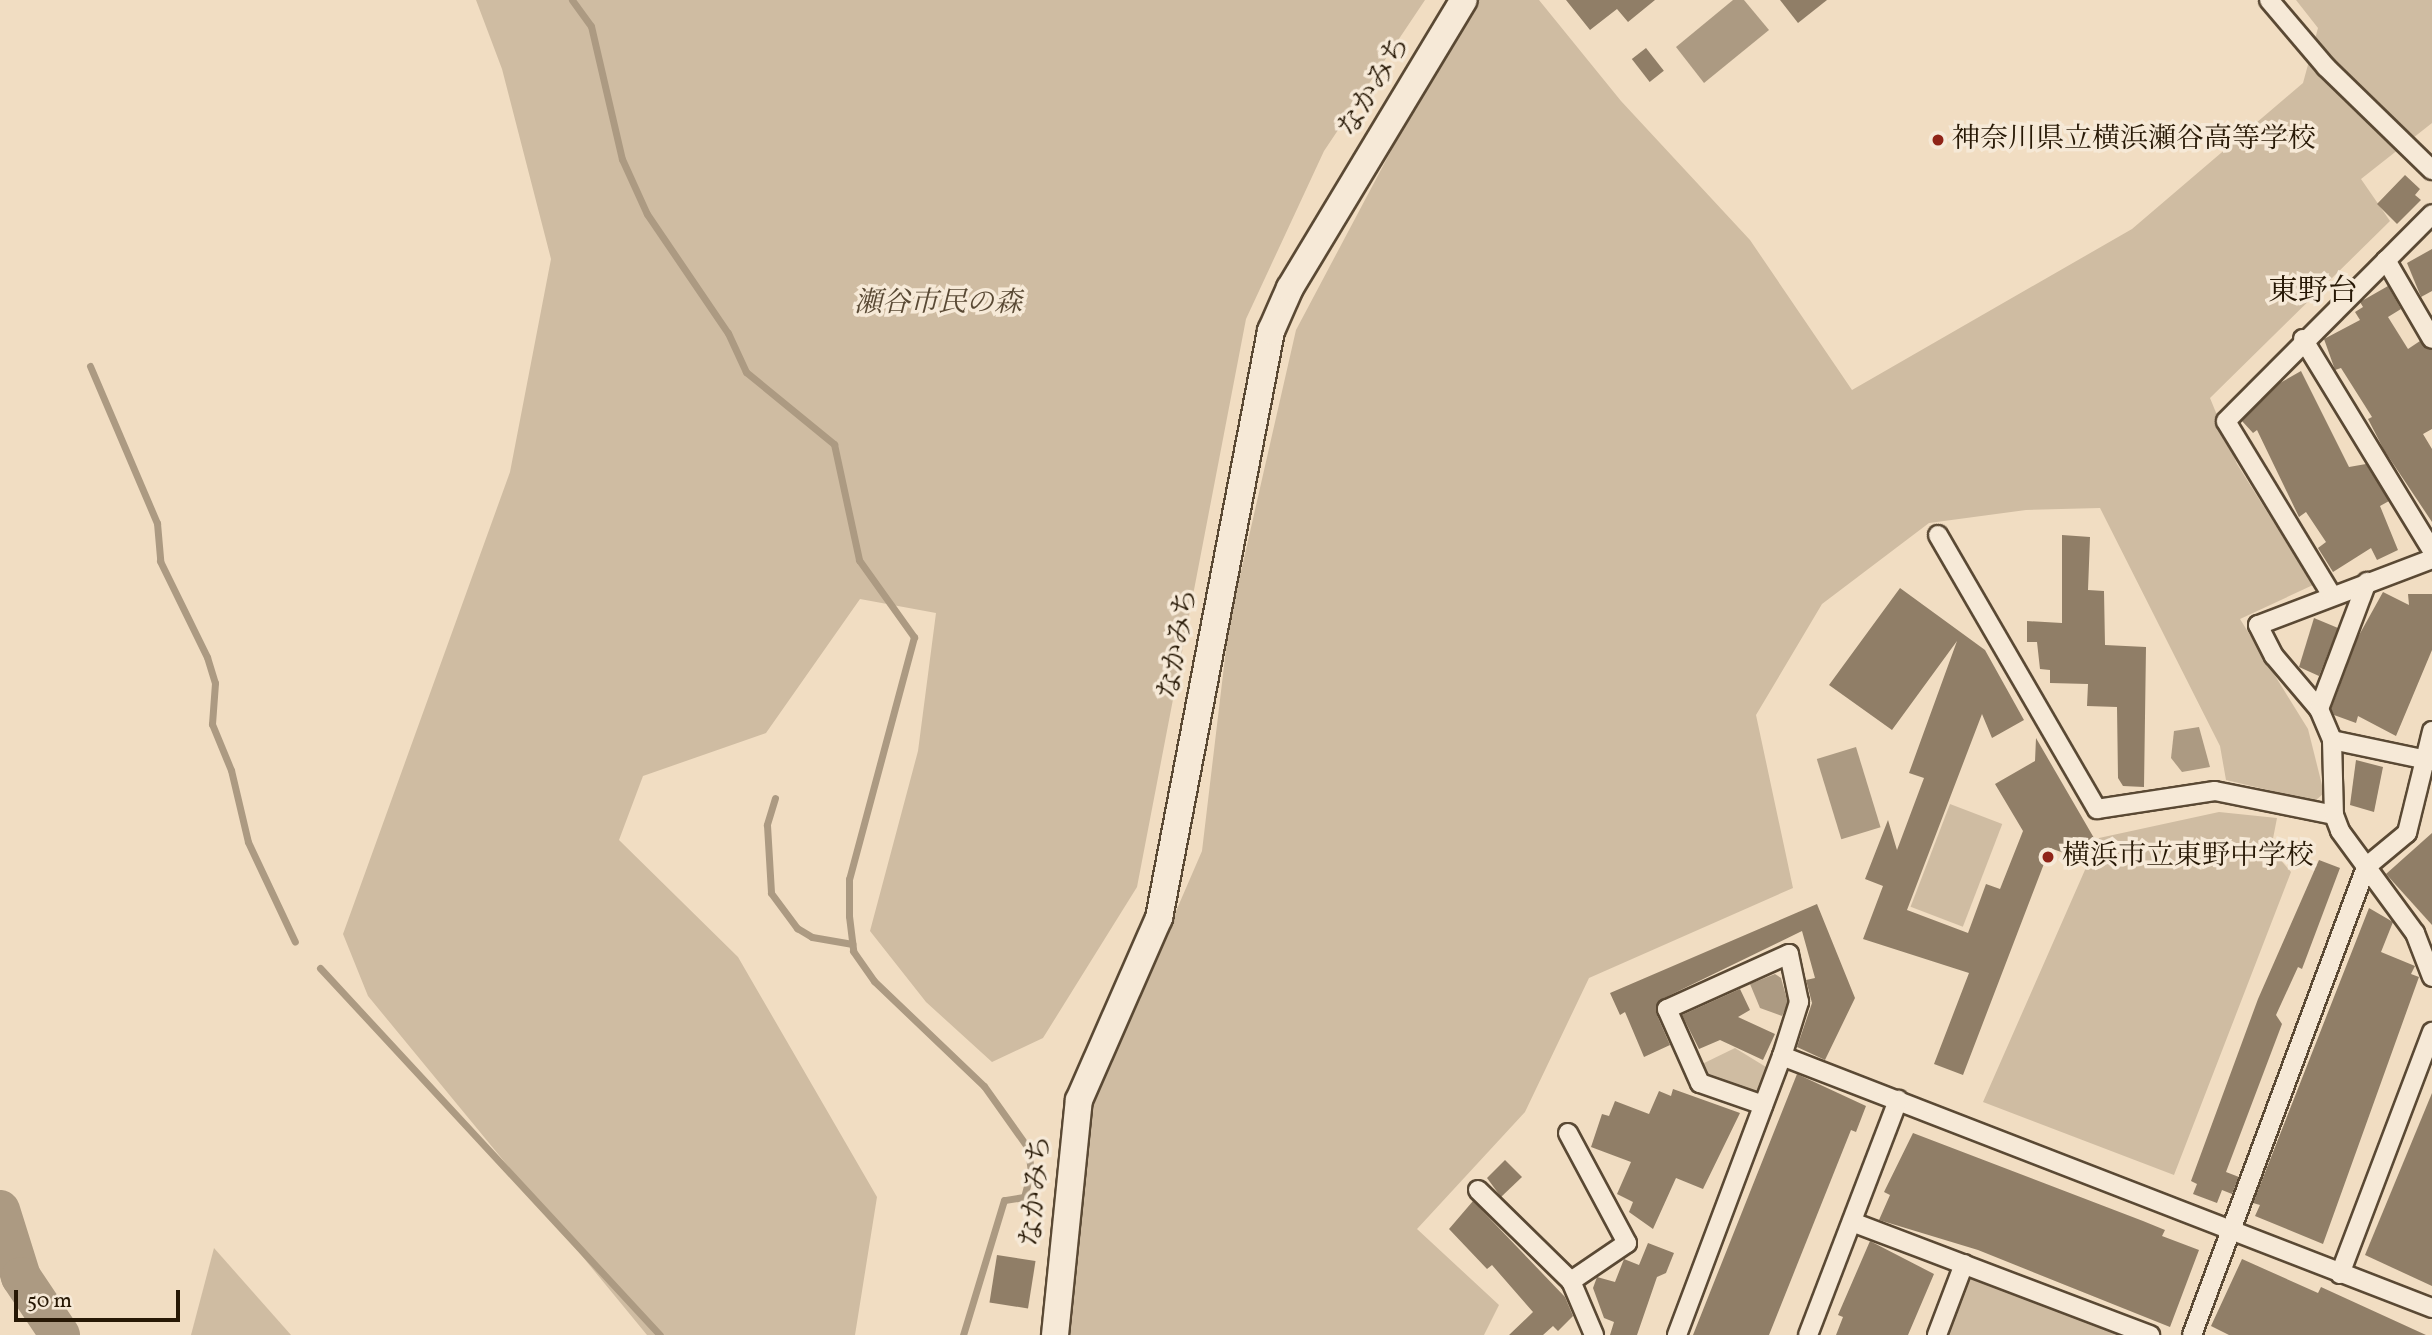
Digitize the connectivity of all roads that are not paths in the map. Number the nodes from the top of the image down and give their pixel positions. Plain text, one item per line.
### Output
1 (1464, 0) edge
2 (2269, 0) edge
3 (2432, 170) edge
4 (2432, 214) edge
5 (2386, 260) junction
6 (2304, 339) junction
7 (2432, 339) edge
8 (1938, 535) dead end
9 (2432, 550) edge
10 (2432, 559) edge
11 (2367, 582) junction
12 (2331, 594) junction
13 (2319, 709) junction
14 (2432, 730) edge
15 (2332, 740) junction
16 (2428, 760) edge
17 (2334, 815) junction
18 (2366, 867) junction
19 (2430, 955) edge
20 (2432, 977) edge
21 (2432, 1032) edge
22 (1782, 1056) junction
23 (1898, 1100) junction
24 (1763, 1105) junction
25 (1568, 1133) dead end
26 (1478, 1190) dead end
27 (1852, 1222) junction
28 (2231, 1231) junction
29 (1964, 1264) junction
30 (2340, 1274) junction
31 (1571, 1281) junction
32 (2432, 1308) edge
33 (1055, 1335) edge
34 (1594, 1335) edge
35 (1677, 1335) edge
36 (1808, 1335) edge
37 (1937, 1335) edge
38 (2150, 1335) edge
39 (2192, 1335) edge

1 - 33 street, なかみち
2 - 3 street
4 - 5 street
5 - 6 street
5 - 7 street
6 - 9 street
6 - 12 street
8 - 17 street
10 - 11 street
11 - 12 street
11 - 13 street
12 - 13 street
13 - 15 street
14 - 16 street
15 - 16 street
15 - 17 street
16 - 18 street
17 - 18 street
18 - 19 street
18 - 28 street
19 - 20 street
21 - 30 street
22 - 23 street
22 - 24 street
22 - 24 street
23 - 27 street
23 - 28 street
24 - 35 street
25 - 31 street
26 - 31 street
27 - 29 street
27 - 36 street
28 - 30 street
28 - 39 street
29 - 37 street
29 - 38 street
30 - 32 street
31 - 34 street

